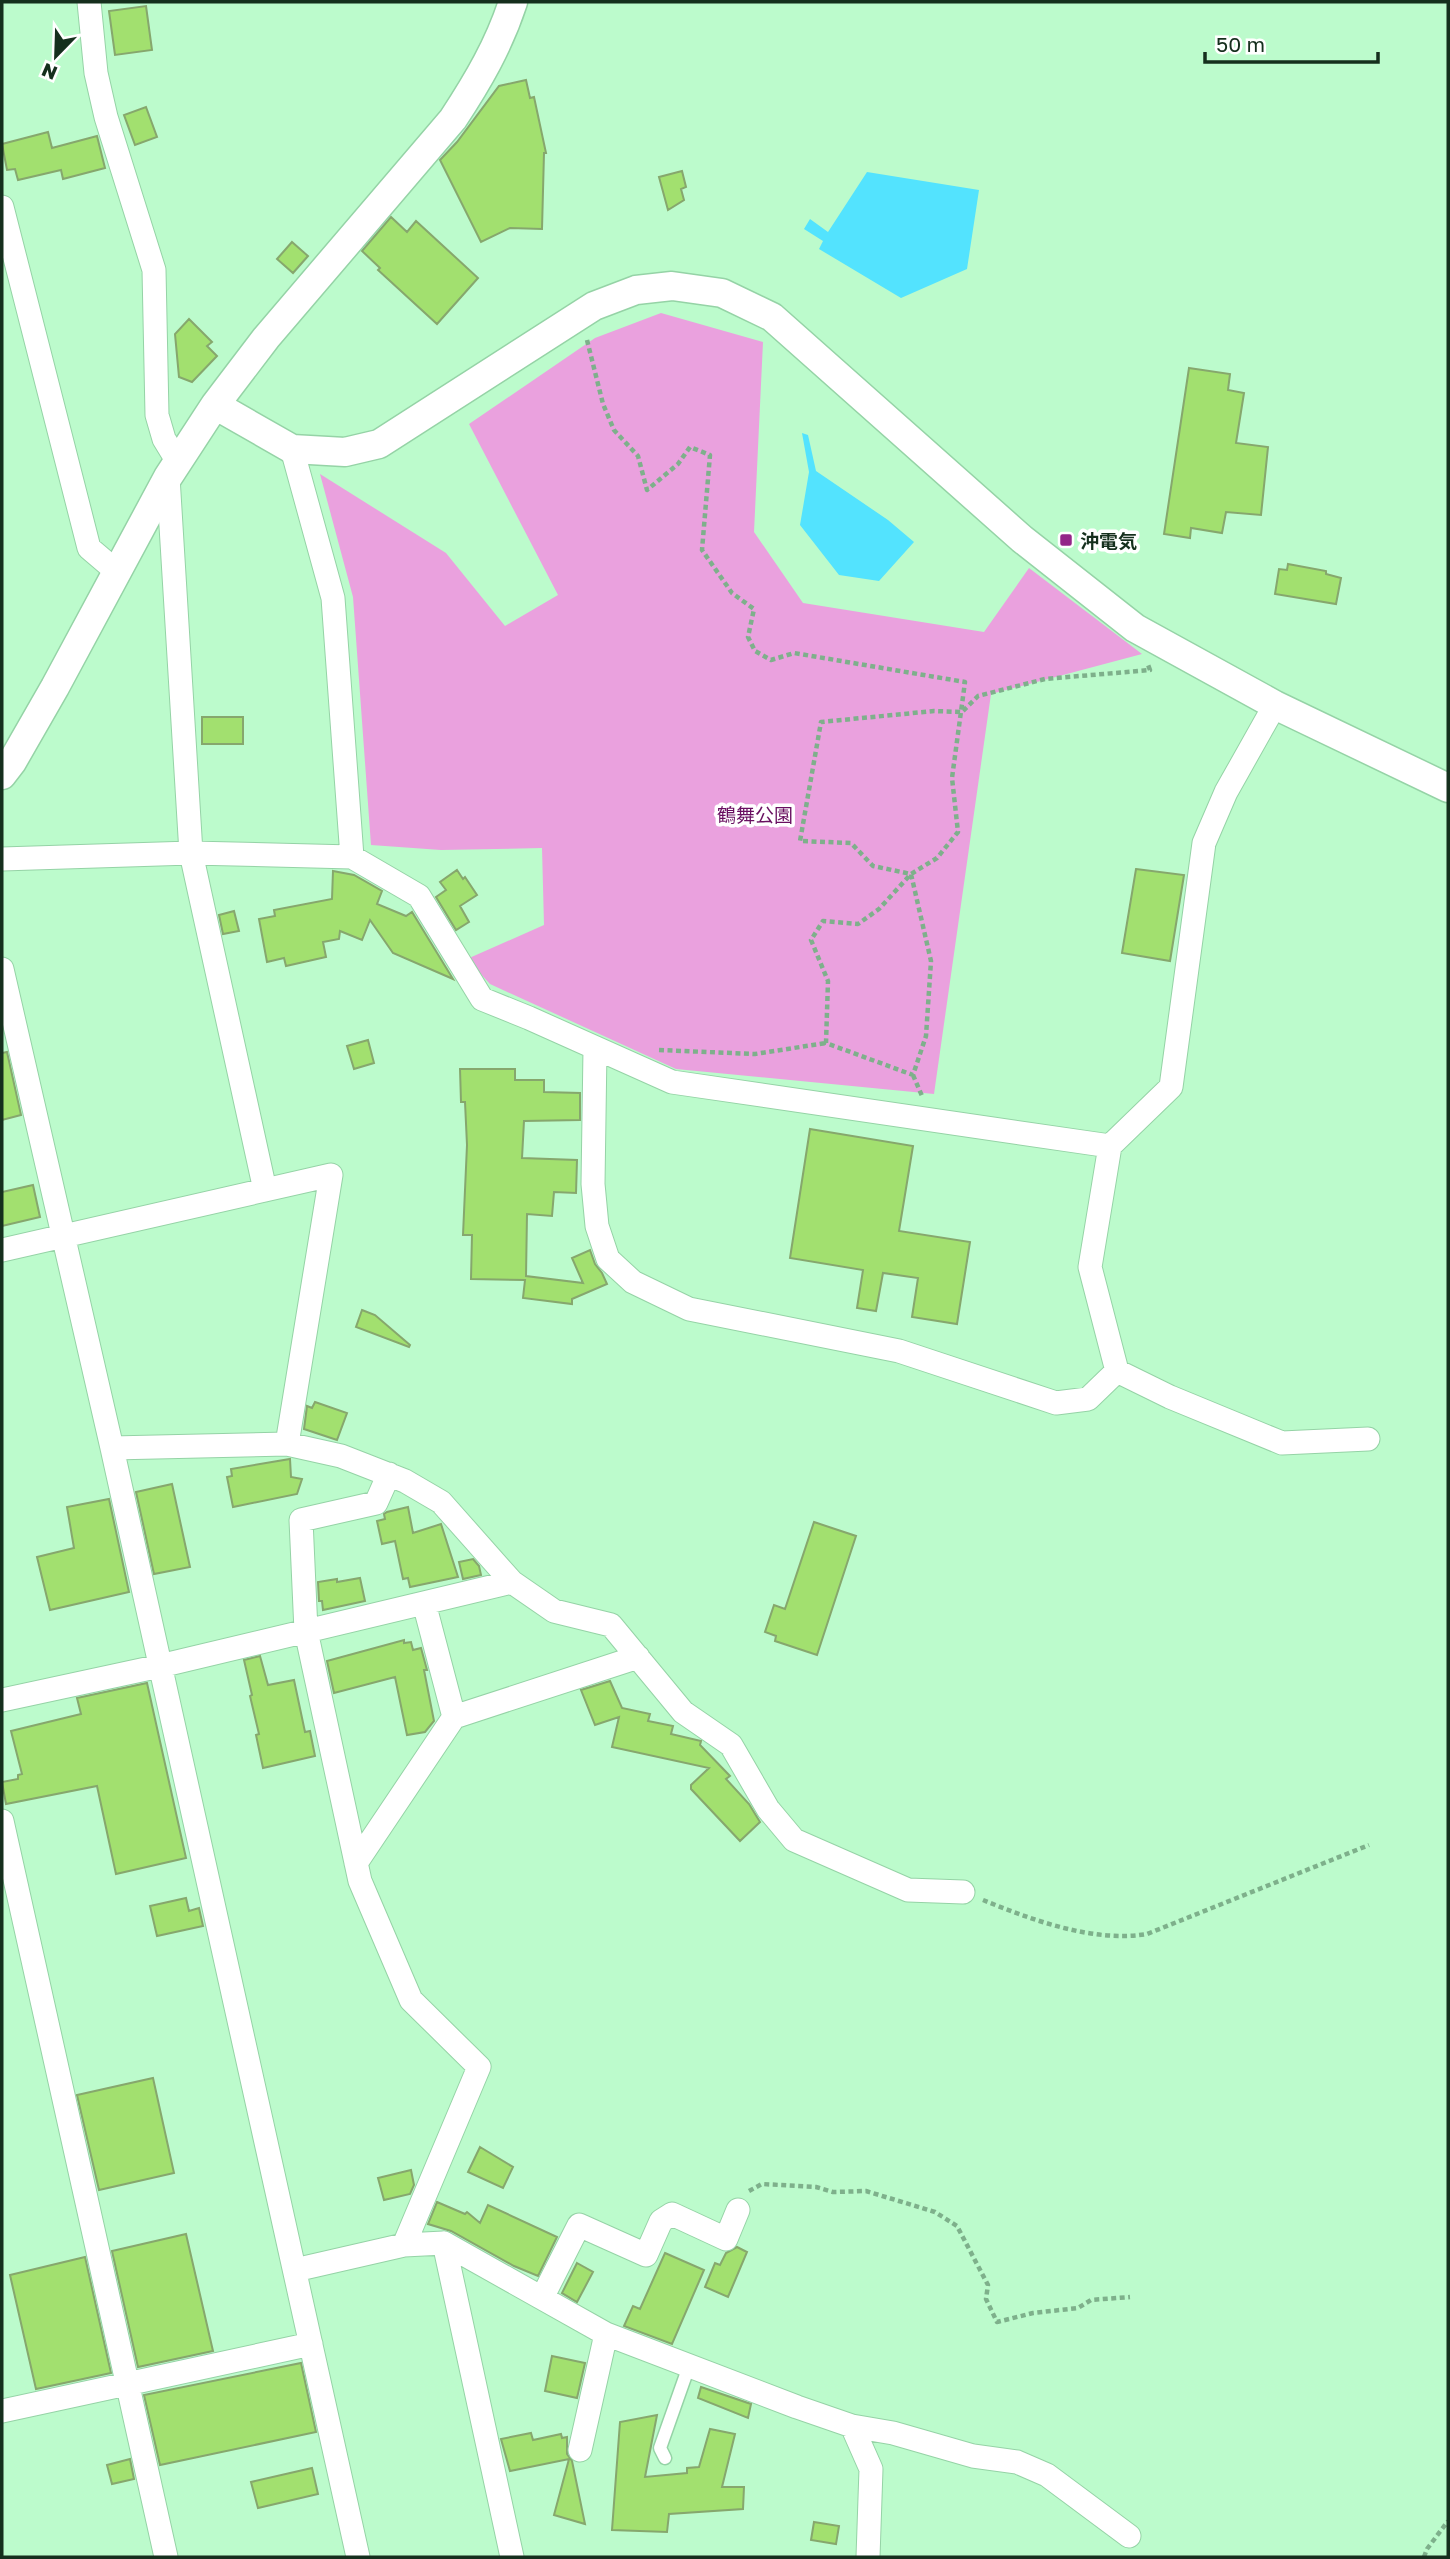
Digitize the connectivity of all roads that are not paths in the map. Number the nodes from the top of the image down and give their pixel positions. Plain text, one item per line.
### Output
1 (89, 2) edge
2 (513, 2) edge
3 (2, 207) edge
4 (215, 405) junction
5 (292, 449) junction
6 (173, 470) junction
7 (116, 572) junction
8 (1275, 705) junction
9 (2, 775) edge
10 (1448, 788) edge
11 (191, 853) junction
12 (352, 858) junction
13 (2, 859) edge
14 (2, 969) edge
15 (595, 1049) junction
16 (1110, 1146) junction
17 (265, 1190) junction
18 (63, 1236) junction
19 (2, 1250) edge
20 (1117, 1371) junction
21 (1368, 1439) dead end
22 (287, 1444) junction
23 (112, 1448) junction
24 (389, 1474) junction
25 (512, 1582) junction
26 (424, 1603) junction
27 (306, 1631) junction
28 (638, 1657) junction
29 (160, 1666) junction
30 (2, 1700) edge
31 (454, 1717) junction
32 (2, 1821) edge
33 (356, 1863) junction
34 (963, 1892) road end
35 (738, 2210) road end
36 (444, 2243) junction
37 (404, 2245) junction
38 (295, 2270) junction
39 (542, 2298) junction
40 (606, 2334) junction
41 (312, 2344) junction
42 (689, 2366) junction
43 (127, 2384) junction
44 (2, 2411) edge
45 (852, 2426) junction
46 (580, 2450) dead end
47 (666, 2458) dead end
48 (1129, 2536) dead end
49 (166, 2557) edge
50 (358, 2557) edge
51 (512, 2557) edge
52 (867, 2557) edge

1 - 6 street
2 - 4 street
3 - 7 street
4 - 5 street
4 - 6 street
5 - 8 street
5 - 12 street
6 - 7 street
6 - 11 street
7 - 9 street
8 - 10 street
8 - 16 street
11 - 12 street
11 - 13 street
11 - 17 street
12 - 15 street
14 - 18 street
15 - 16 street
15 - 20 street
16 - 20 street
17 - 18 street
17 - 22 street
18 - 19 street
18 - 23 street
20 - 21 street
22 - 23 street
22 - 24 street
23 - 29 street
24 - 25 street
24 - 27 street
25 - 26 street
25 - 28 street
26 - 27 street
26 - 31 street
27 - 29 street
27 - 33 street
28 - 31 street
28 - 34 street
29 - 30 street
29 - 38 street
31 - 33 street
32 - 43 street
33 - 37 street
35 - 39 street
36 - 37 street
36 - 39 street
36 - 51 street
37 - 38 street
38 - 41 street
39 - 40 street
40 - 42 street
40 - 46 street
41 - 43 street
41 - 50 street
42 - 45 street
42 - 47 lane
43 - 44 street
43 - 49 street
45 - 48 street
45 - 52 street

